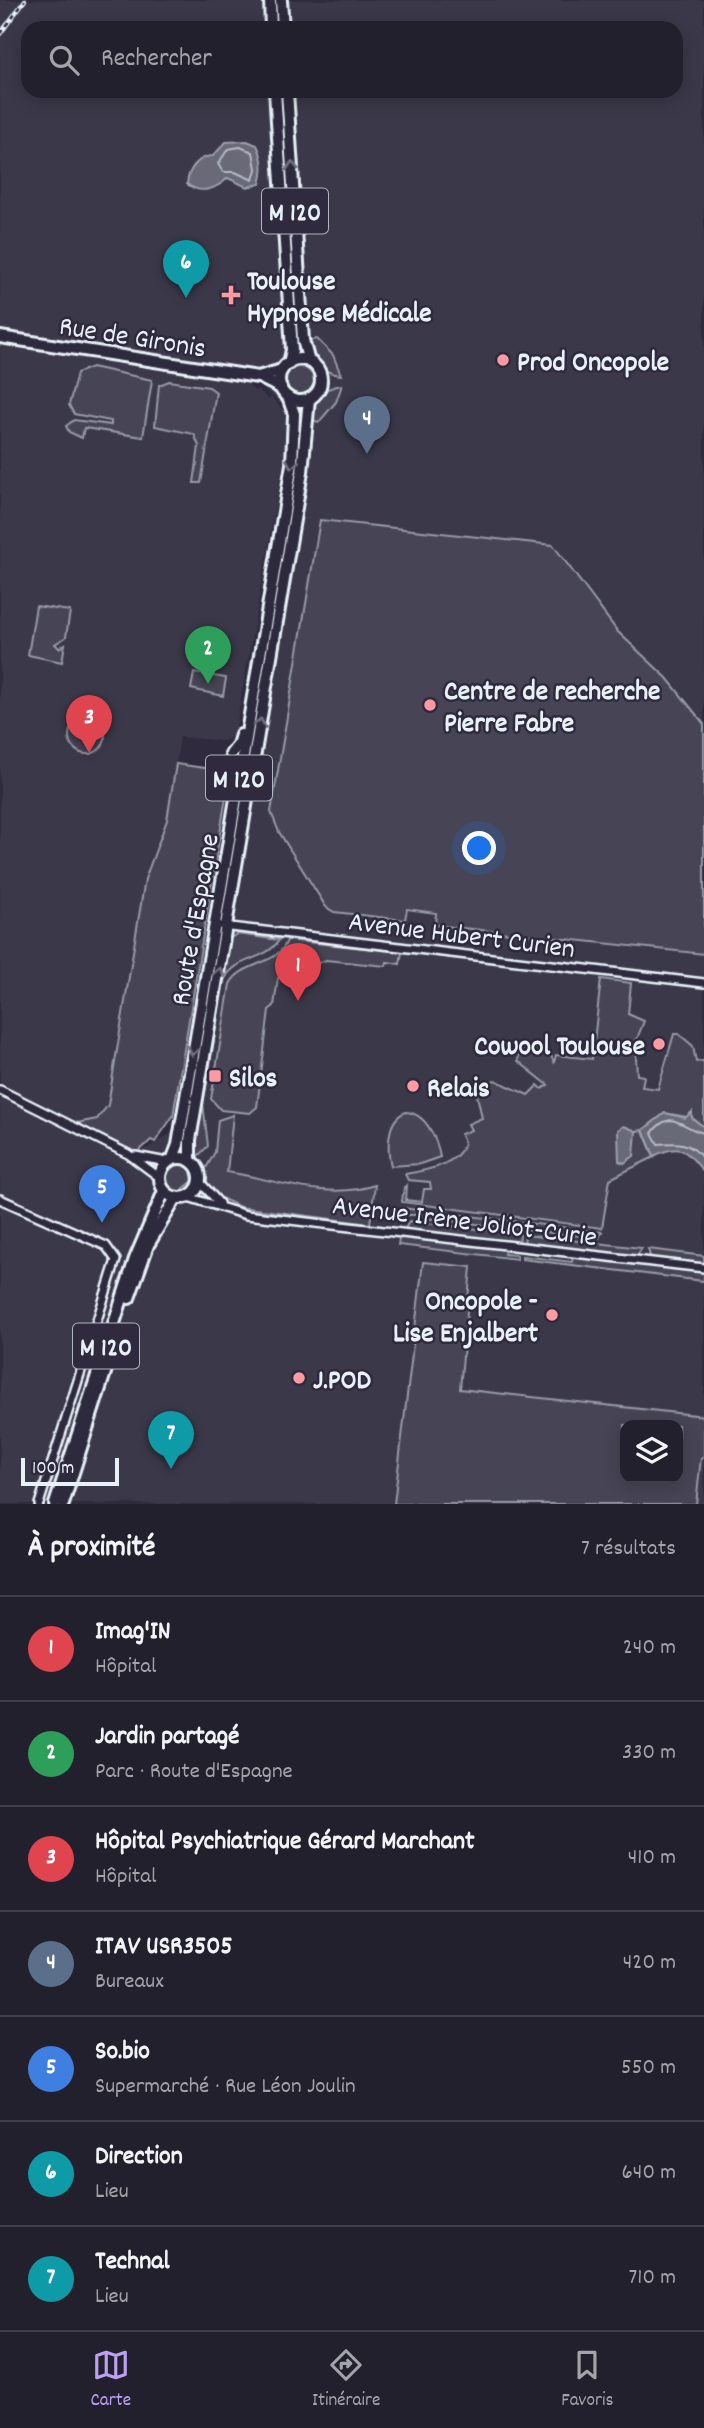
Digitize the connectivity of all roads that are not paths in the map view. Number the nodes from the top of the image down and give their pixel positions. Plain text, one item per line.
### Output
1 (270, 0) edge
2 (281, 0) edge
3 (271, 21) edge
4 (282, 21) edge
5 (275, 98) edge
6 (287, 98) edge
7 (0, 337) edge
8 (309, 362) junction
9 (286, 366) junction
10 (258, 377) junction
11 (284, 393) junction
12 (309, 399) junction
13 (254, 689) junction
14 (231, 754) dead end
15 (221, 926) junction
16 (704, 983) edge
17 (0, 1090) edge
18 (128, 1154) junction
19 (170, 1160) junction
20 (190, 1160) junction
21 (159, 1177) junction
22 (200, 1182) junction
23 (164, 1191) junction
24 (188, 1196) junction
25 (176, 1198) junction
26 (0, 1199) edge
27 (222, 1206) junction
28 (704, 1268) edge
29 (39, 1504) edge
30 (55, 1504) edge
31 (64, 1504) edge

1 - 3 main road
2 - 4 main road
5 - 9 main road, M 120
8 -> 6 main road, M 120
7 - 10 main road, Rue de Gironis
8 - 9 main road
8 - 12 main road
9 - 10 main road, Rue de Gironis
9 - 11 main road
10 - 11 main road, Rue de Gironis
11 - 12 main road
11 -> 13 main road, Route d'Espagne / M 120
15 -> 12 main road, Route d'Espagne / M 120
13 - 14 main road
13 - 15 main road, Route d'Espagne / M 120
15 - 16 street, Avenue Hubert Curien
15 -> 19 main road, Route d'Espagne / M 120
20 -> 15 main road, Route d'Espagne / M 120
17 - 18 street
18 - 19 street
18 - 21 street
19 - 20 main road
19 - 21 main road
20 - 22 main road
21 - 23 main road
22 - 24 main road
22 - 27 street
23 - 25 main road
23 - 30 main road, M 120
24 - 25 main road
24 - 27 street, Avenue Irène Joliot-Curie
25 - 31 main road, M 120
26 - 29 street
27 - 28 street, Avenue Irène Joliot-Curie

